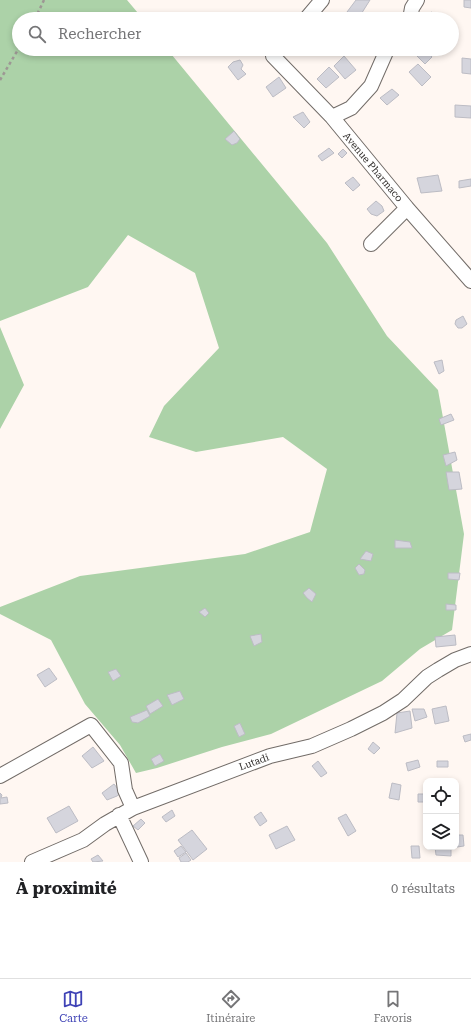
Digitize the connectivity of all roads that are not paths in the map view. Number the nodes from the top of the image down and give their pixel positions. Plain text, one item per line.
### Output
1 (322, 0) edge
2 (417, 0) edge
3 (312, 12) edge
4 (411, 12) edge
5 (279, 56) edge
6 (384, 56) edge
7 (332, 117) junction
8 (407, 208) junction
9 (371, 244) dead end
10 (471, 282) edge
11 (471, 654) edge
12 (0, 776) edge
13 (133, 808) junction
14 (119, 815) junction
15 (33, 862) edge
16 (141, 862) edge

1 - 3 street
2 - 4 street
5 - 7 street, Avenue Pharmaco
6 - 7 street
7 - 8 street, Avenue Pharmaco
8 - 9 street
8 - 10 street, Avenue Pharmaco
11 - 13 street, Lutadi
12 - 13 street
13 - 14 street, Lutadi
14 - 15 street, Lutadi
14 - 16 street

